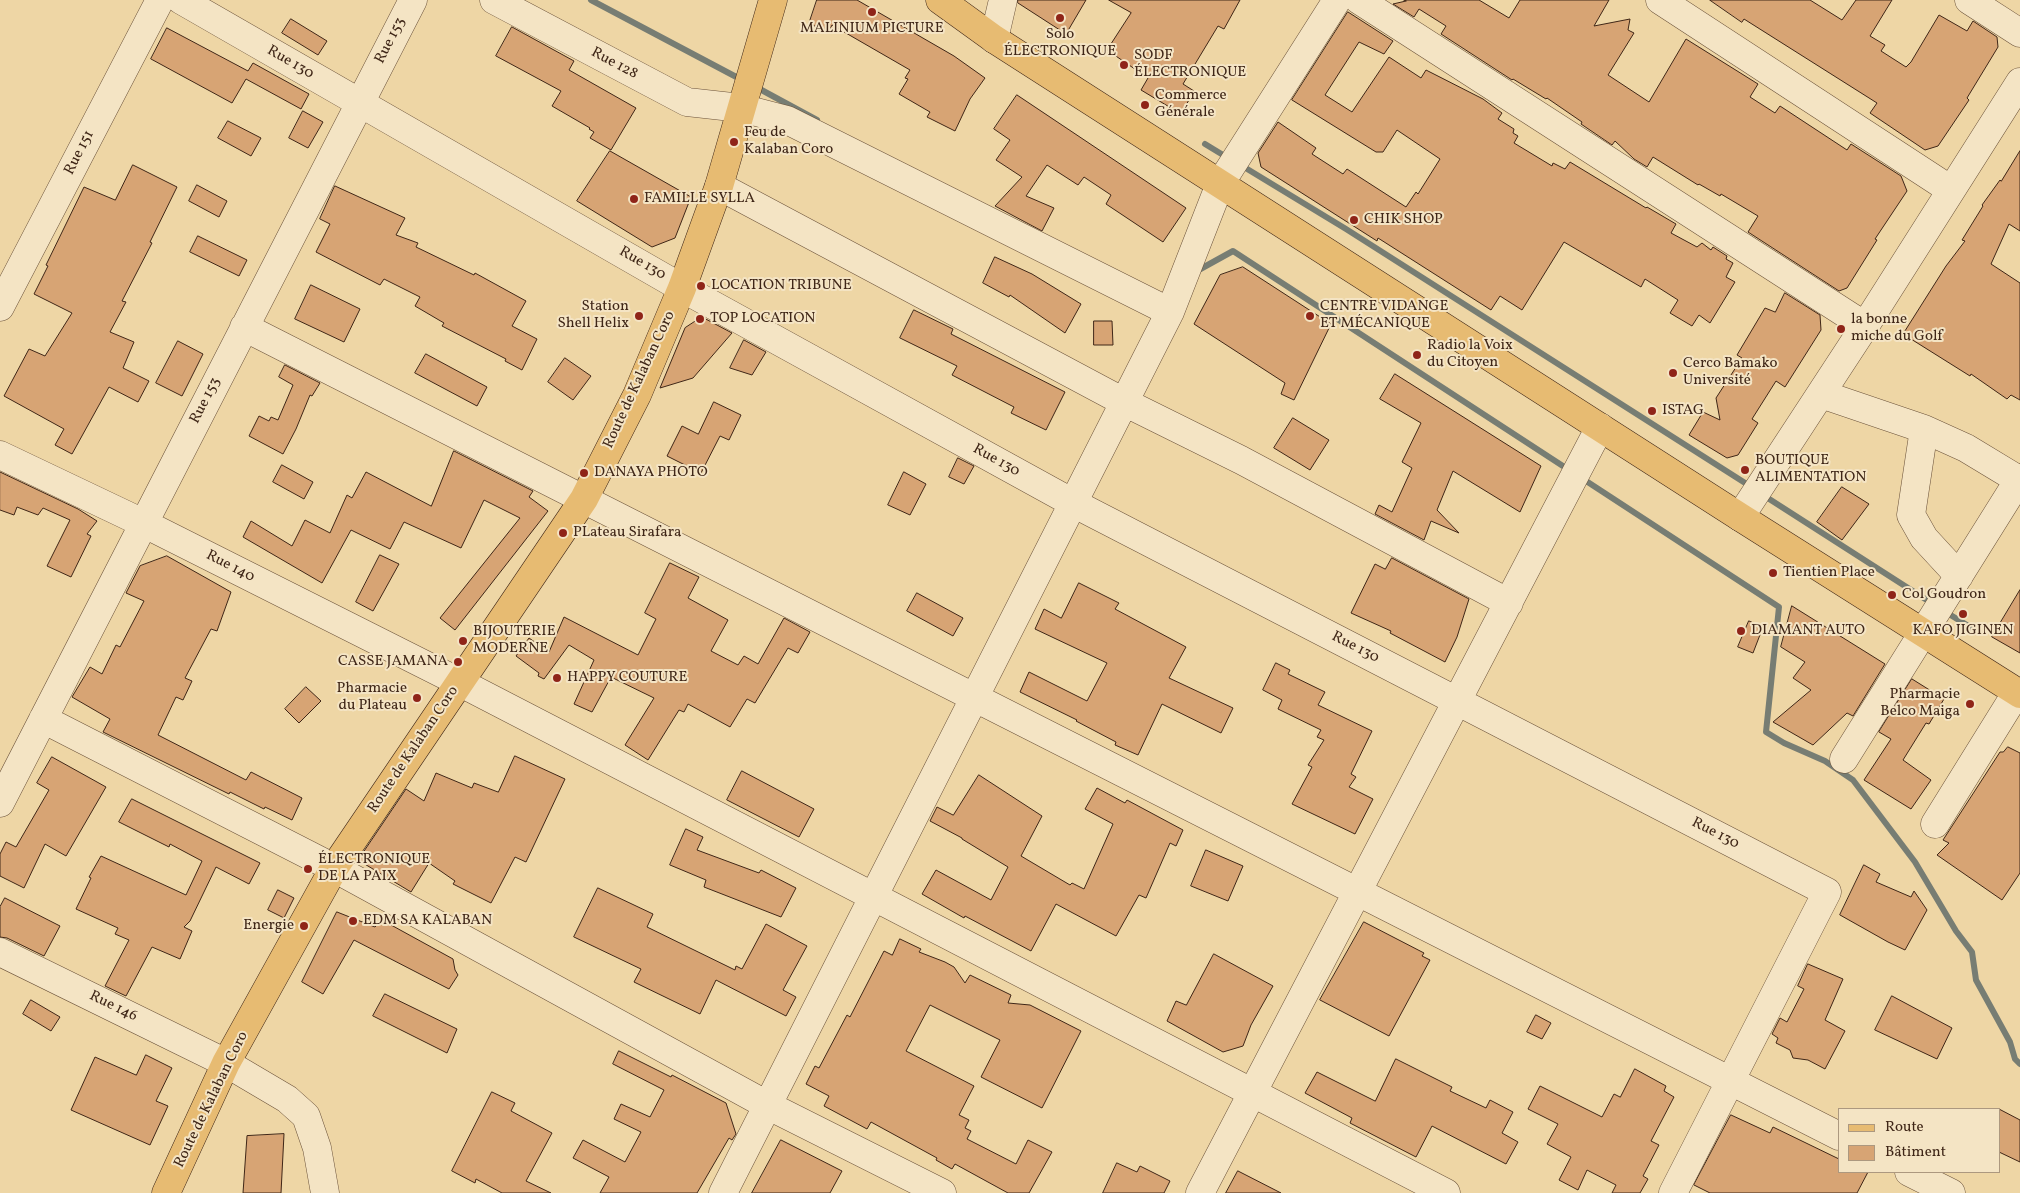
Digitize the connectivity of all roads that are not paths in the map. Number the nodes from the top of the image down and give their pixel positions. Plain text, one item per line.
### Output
1 (160, 0) edge
2 (181, 0) edge
3 (413, 0) edge
4 (494, 0) edge
5 (772, 0) edge
6 (940, 0) edge
7 (1003, 0) edge
8 (1337, 0) edge
9 (1359, 0) edge
10 (1660, 0) edge
11 (1969, 0) edge
12 (2020, 33) edge
13 (994, 39) junction
14 (2020, 82) edge
15 (743, 97) junction
16 (359, 103) junction
17 (1220, 184) junction
18 (719, 186) junction
19 (1951, 190) junction
20 (682, 288) junction
21 (0, 307) edge
22 (1170, 312) junction
23 (1865, 326) junction
24 (244, 327) junction
25 (1821, 394) junction
26 (1124, 402) junction
27 (1600, 427) junction
28 (1924, 429) junction
29 (0, 456) edge
30 (2020, 479) edge
31 (584, 499) junction
32 (1073, 503) junction
33 (1740, 517) junction
34 (143, 523) junction
35 (1959, 576) junction
36 (1509, 603) junction
37 (1923, 632) junction
38 (459, 682) junction
39 (2018, 693) edge
40 (974, 698) junction
41 (1458, 700) junction
42 (43, 719) junction
43 (1844, 759) dead end
44 (0, 803) edge
45 (1935, 824) dead end
46 (334, 868) junction
47 (1358, 892) junction
48 (873, 896) junction
49 (0, 952) edge
50 (226, 1063) junction
51 (1730, 1081) junction
52 (1252, 1093) junction
53 (767, 1105) junction
54 (1838, 1135) edge
55 (1911, 1173) edge
56 (171, 1190) edge
57 (325, 1193) edge
58 (723, 1193) edge
59 (942, 1193) edge
60 (1200, 1193) edge
61 (1446, 1193) edge
62 (1673, 1193) edge
63 (1951, 1193) edge

1 - 21 street, Rue 151
2 - 16 street, Rue 130
3 - 16 street, Rue 153
4 - 15 street, Rue 128
5 - 15 main road, Route de Kalaban Coro
6 - 13 main road
7 - 13 street
8 - 17 street
9 - 23 street
10 - 19 street
11 - 12 street
13 - 17 main road
14 - 19 street
15 - 18 main road, Route de Kalaban Coro
15 - 22 street, Rue 128
16 - 20 street, Rue 130
16 - 24 street, Rue 153
17 - 22 street
17 - 27 main road
18 - 20 main road, Route de Kalaban Coro
18 - 26 street
19 - 23 street
20 - 31 main road, Route de Kalaban Coro
20 - 32 street, Rue 130
22 - 26 street
23 - 25 street
24 - 31 street
24 - 34 street, Rue 153
25 - 28 street
25 - 33 street
26 - 32 street
26 - 36 street
27 - 33 main road
27 - 36 street
28 - 30 street
28 - 35 street
29 - 34 street, Rue 140
30 - 35 street
31 - 38 main road, Route de Kalaban Coro
31 - 40 street
32 - 40 street
32 - 41 street, Rue 130
33 - 37 main road
34 - 38 street, Rue 140
34 - 42 street, Rue 153
35 - 37 street
36 - 41 street
37 - 39 main road
37 - 43 street
38 - 46 main road, Route de Kalaban Coro
38 - 48 street, Rue 140
39 - 45 street
40 - 47 street
40 - 48 street
41 - 47 street
41 - 51 street, Rue 130
42 - 44 street, Rue 153
42 - 46 street
46 - 50 main road, Route de Kalaban Coro
46 - 53 street
47 - 51 street
47 - 52 street
48 - 52 street, Rue 140
48 - 53 street
49 - 50 street, Rue 146
50 - 56 main road, Route de Kalaban Coro
50 - 57 street, Rue 146
51 - 54 street
51 - 62 street
52 - 60 street
52 - 61 street, Rue 140
53 - 58 street
53 - 59 street
55 - 63 street

